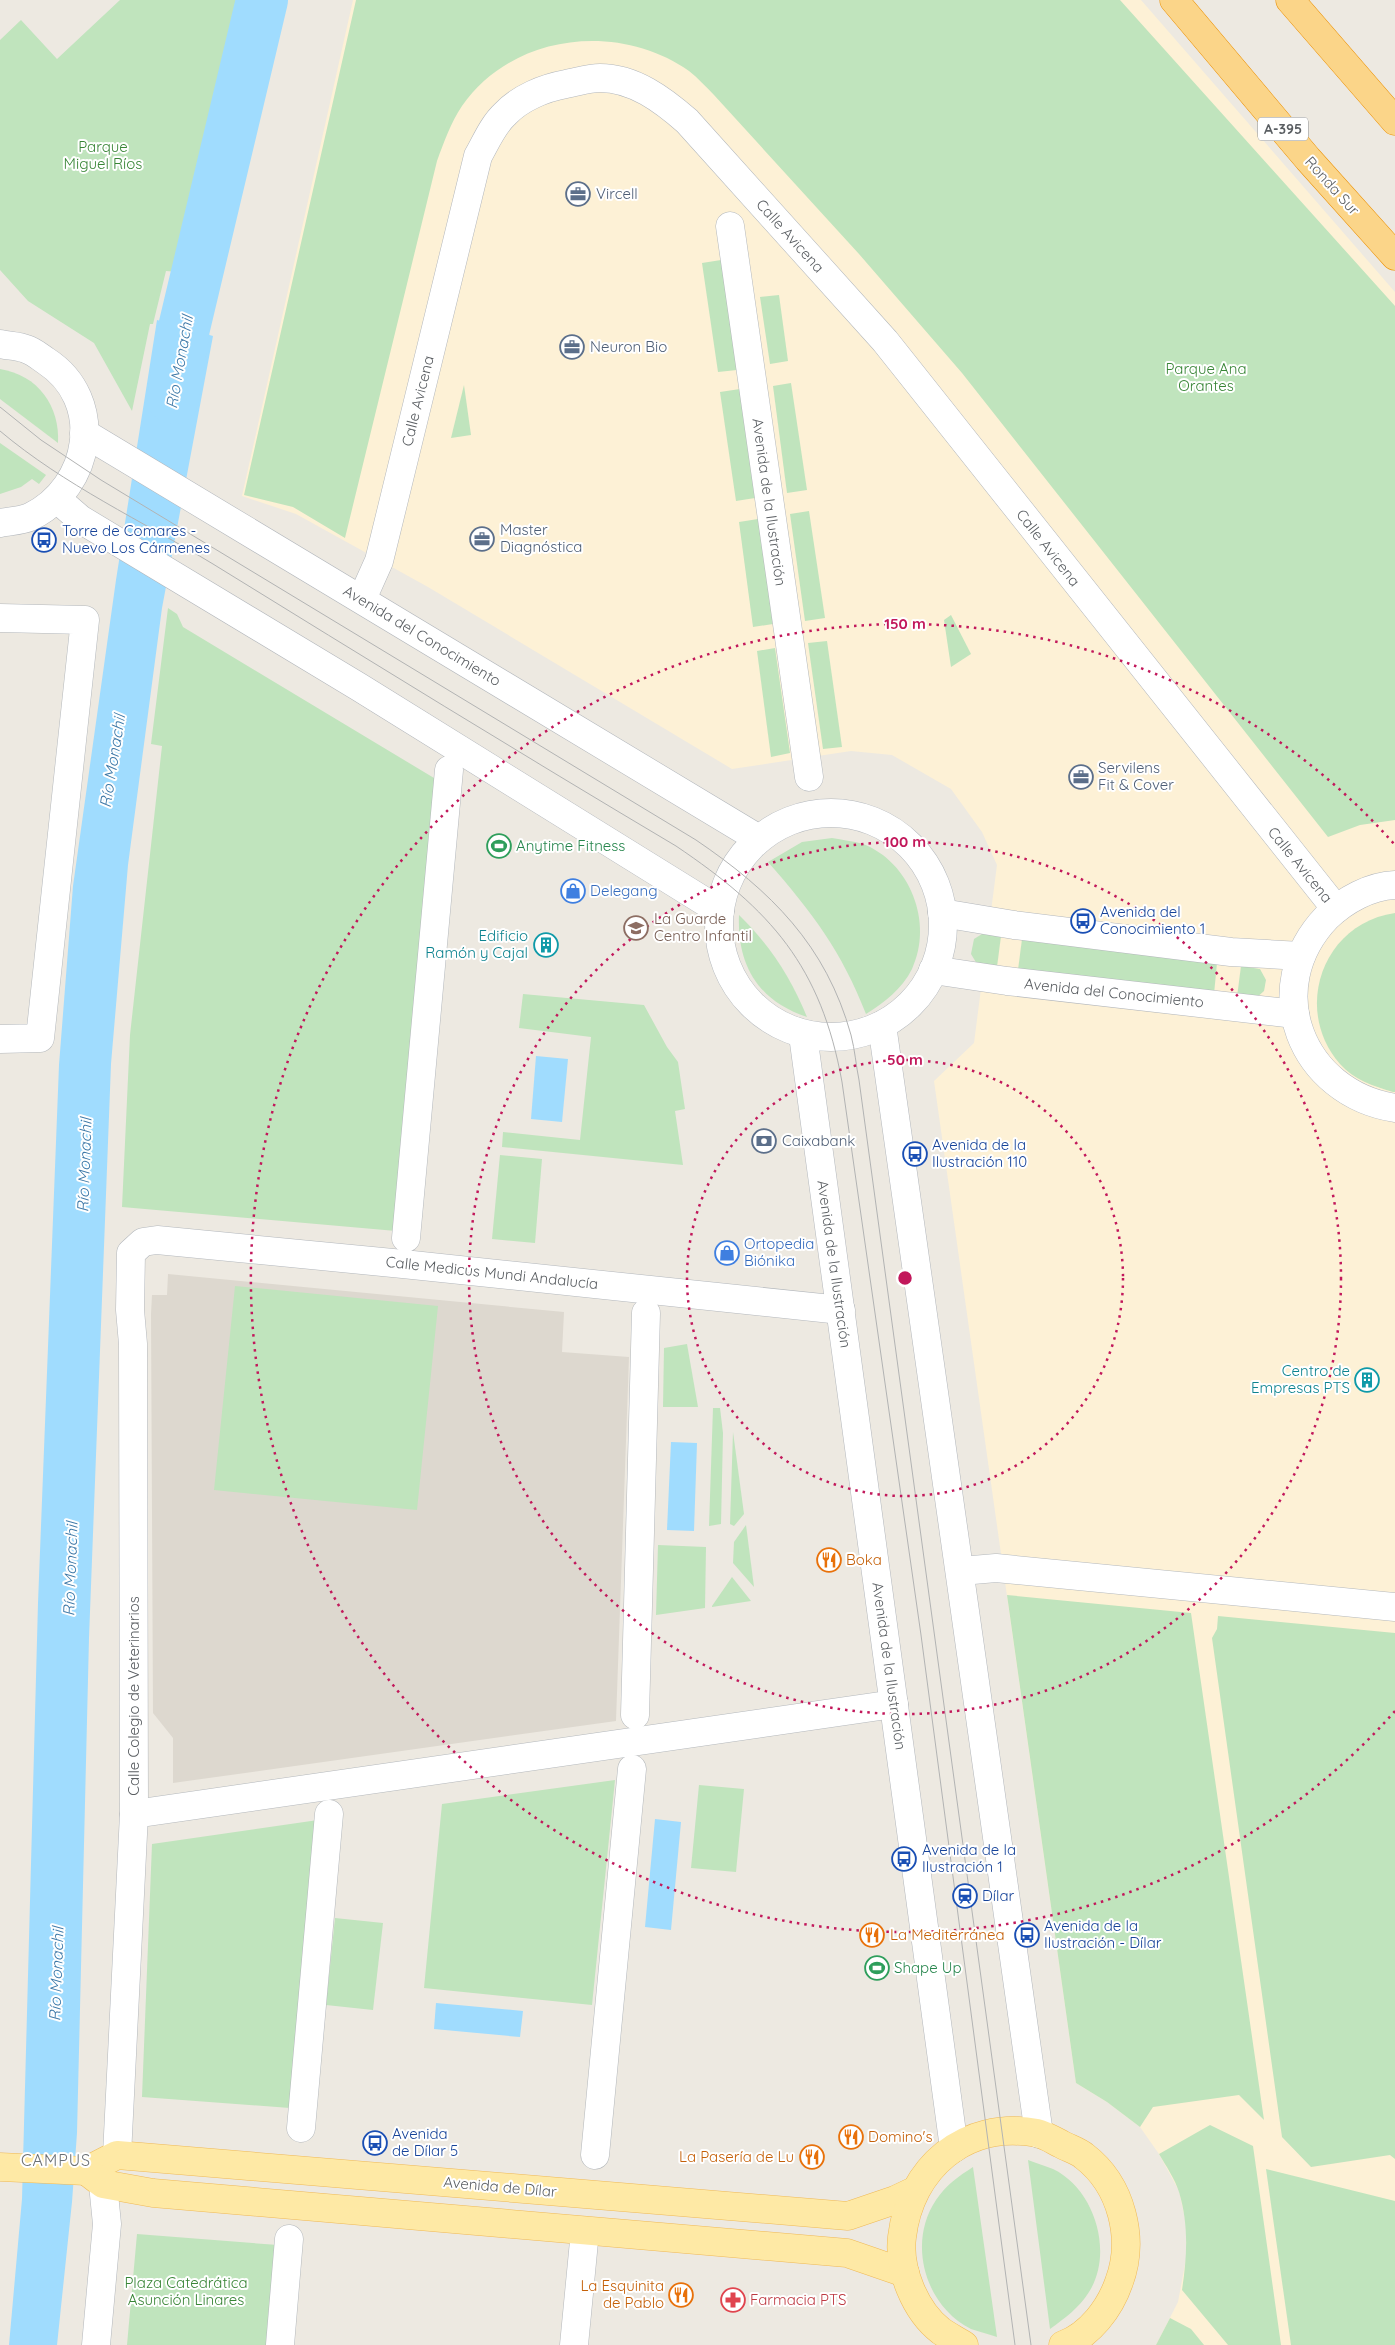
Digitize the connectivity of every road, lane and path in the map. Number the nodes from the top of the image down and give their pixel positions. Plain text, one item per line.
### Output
1 (1174, 0) edge
2 (1290, 0) edge
3 (1395, 121) edge
4 (730, 226) dead end
5 (1395, 256) edge
6 (0, 344) edge
7 (84, 434) junction
8 (57, 499) junction
9 (0, 523) edge
10 (362, 599) junction
11 (0, 618) edge
12 (449, 770) dead end
13 (809, 777) dead end
14 (759, 839) junction
15 (1395, 885) edge
16 (1336, 909) junction
17 (720, 911) junction
18 (942, 913) junction
19 (1301, 956) junction
20 (934, 970) junction
21 (1295, 1014) junction
22 (882, 1026) junction
23 (803, 1035) junction
24 (0, 1039) edge
25 (1395, 1108) edge
26 (144, 1242) joint
27 (404, 1251) junction
28 (841, 1310) junction
29 (646, 1313) dead end
30 (961, 1571) junction
31 (1395, 1607) edge
32 (894, 1704) junction
33 (635, 1715) dead end
34 (632, 1770) dead end
35 (134, 1814) junction
36 (329, 1814) dead end
37 (301, 2128) dead end
38 (1039, 2134) junction
39 (954, 2148) junction
40 (117, 2155) junction
41 (595, 2155) dead end
42 (7, 2167) edge
43 (89, 2175) junction
44 (914, 2191) junction
45 (585, 2231) junction
46 (290, 2239) dead end
47 (905, 2273) junction
48 (1068, 2344) edge
49 (96, 2345) edge
50 (280, 2345) edge
51 (574, 2345) edge
52 (964, 2345) edge

1 - 5 highway, Ronda Sur / A-395
2 - 3 highway
4 - 13 street, Avenida de la Ilustración
6 - 7 street
7 - 8 street
7 - 10 street, Avenida del Conocimiento
8 - 9 street
8 - 17 street
10 - 14 street, Avenida del Conocimiento
10 - 16 street, Calle Avicena
11 - 24 street
12 - 27 street
14 - 17 street
14 - 18 street
15 - 16 street
16 - 19 street
17 - 23 street
18 - 19 street
18 - 20 street
19 - 21 street
20 - 21 street, Avenida del Conocimiento
20 - 22 street
21 - 25 street
22 - 23 street
22 - 30 street
23 - 28 street, Avenida de la Ilustración
26 - 27 street, Calle Medicus Mundi Andalucía
26 - 35 street, Calle Colegio de Veterinarios
27 - 28 street, Calle Medicus Mundi Andalucía
28 - 32 street, Avenida de la Ilustración
29 - 33 street
30 - 31 street
30 - 38 street
32 - 35 street
32 - 39 street, Avenida de la Ilustración
34 - 41 street
35 - 40 street, Calle Colegio de Veterinarios
36 - 37 street
38 - 39 main road
38 - 48 main road
39 - 44 main road
40 - 43 main road
40 - 44 main road, Avenida de Dílar
42 - 43 main road
43 - 45 main road
43 - 49 street
44 - 47 main road
45 - 47 main road
45 - 51 street
46 - 50 street
47 - 52 main road

